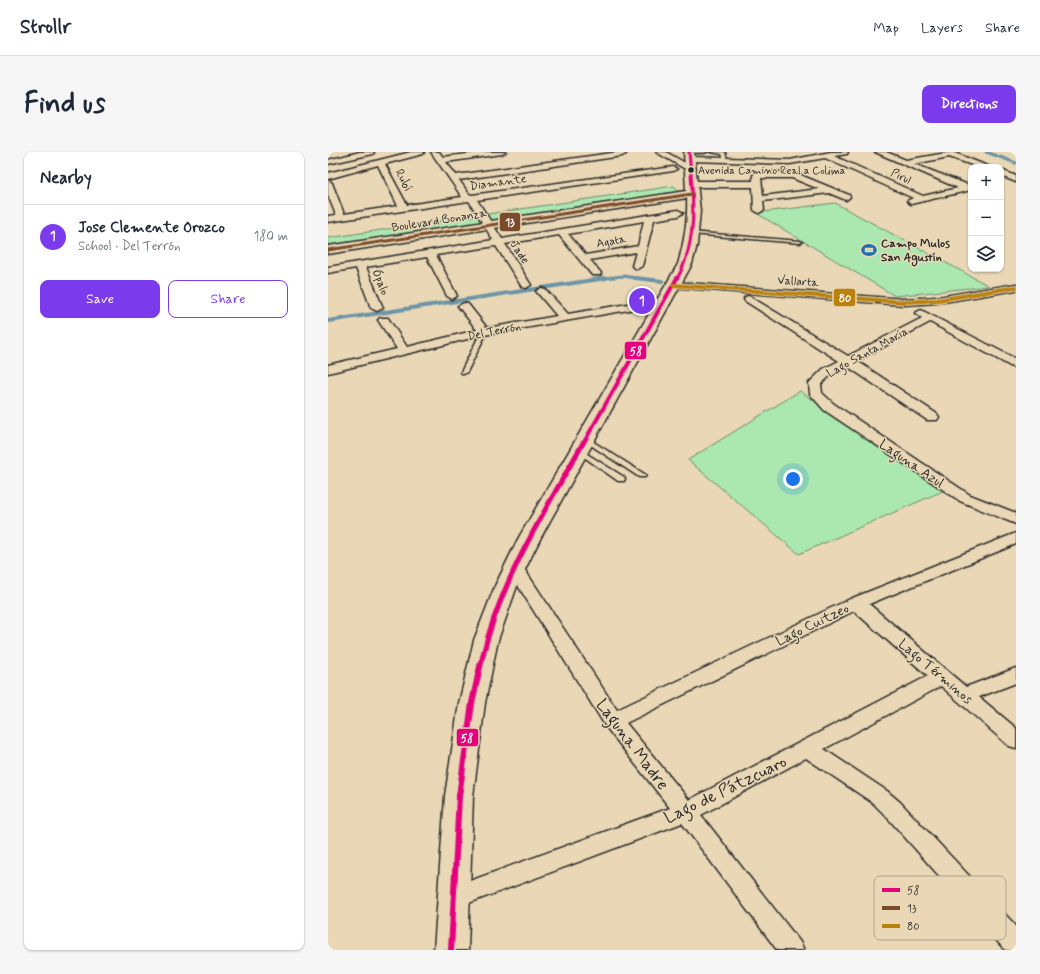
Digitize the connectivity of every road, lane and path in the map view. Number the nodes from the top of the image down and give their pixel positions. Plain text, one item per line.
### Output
1 (370, 152) edge
2 (420, 152) edge
3 (435, 152) edge
4 (502, 152) edge
5 (660, 152) edge
6 (712, 152) edge
7 (844, 152) edge
8 (879, 152) edge
9 (353, 154) edge
10 (623, 155) edge
11 (827, 156) junction
12 (440, 160) junction
13 (725, 160) junction
14 (328, 162) edge
15 (381, 163) junction
16 (905, 163) junction
17 (978, 164) edge
18 (638, 165) dead end
19 (689, 170) edge
20 (649, 172) junction
21 (1004, 174) edge
22 (328, 176) edge
23 (453, 178) junction
24 (1014, 178) edge
25 (1004, 180) edge
26 (757, 182) junction
27 (328, 183) edge
28 (968, 187) edge
29 (968, 187) edge
30 (830, 190) junction
31 (846, 197) dead end
32 (466, 198) junction
33 (920, 198) junction
34 (758, 199) junction
35 (905, 202) dead end
36 (404, 208) junction
37 (759, 210) dead end
38 (678, 213) dead end
39 (340, 217) junction
40 (650, 218) junction
41 (328, 219) edge
42 (483, 226) junction
43 (562, 232) junction
44 (691, 235) junction
45 (800, 242) dead end
46 (494, 243) junction
47 (642, 248) junction
48 (328, 250) edge
49 (430, 254) junction
50 (583, 258) junction
51 (360, 265) junction
52 (637, 266) dead end
53 (328, 270) edge
54 (596, 274) dead end
55 (526, 285) dead end
56 (1016, 287) edge
57 (541, 291) dead end
58 (668, 293) junction
59 (452, 296) dead end
60 (749, 299) dead end
61 (464, 306) dead end
62 (377, 308) dead end
63 (915, 308) dead end
64 (564, 317) junction
65 (930, 318) junction
66 (384, 320) dead end
67 (484, 332) junction
68 (404, 351) junction
69 (848, 362) junction
70 (1016, 364) edge
71 (328, 369) edge
72 (464, 372) dead end
73 (816, 394) joint
74 (932, 417) dead end
75 (582, 445) junction
76 (642, 475) dead end
77 (621, 479) dead end
78 (1016, 519) edge
79 (1016, 538) edge
80 (515, 568) junction
81 (856, 603) junction
82 (1016, 675) edge
83 (942, 677) junction
84 (965, 695) junction
85 (613, 721) junction
86 (1016, 740) edge
87 (807, 748) junction
88 (686, 812) junction
89 (954, 876) edge
90 (453, 898) junction
91 (1006, 933) edge
92 (1016, 944) edge
93 (450, 950) edge
94 (792, 950) edge

1 - 9 street
2 - 15 street
3 - 12 street, Jade
4 - 12 street
5 - 19 street
6 - 13 lane
7 - 11 street
8 - 16 street
9 - 14 street
10 - 23 street
11 - 13 street
11 - 33 street, Pirul
12 - 23 street, Jade
13 - 19 street
15 - 22 street
15 - 36 street, Rubí
16 - 17 street
16 - 28 street
18 - 20 street
19 - 20 street, Diamante
19 - 26 street
19 - 42 main road, Boulevard Bonanza
19 - 44 main road
20 - 32 street, Diamante
21 - 24 street
23 - 32 street, Jade
24 - 25 street
26 - 30 street
26 - 34 street
27 - 39 street
29 - 33 street
30 - 31 street
30 - 34 street
32 - 36 street, Diamante
32 - 42 street, Jade
33 - 35 street
34 - 37 street
36 - 39 street, Diamante
38 - 40 street
39 - 41 street, Diamante
40 - 43 street
40 - 47 street
42 - 46 street, Jade
42 - 48 main road, Boulevard Bonanza
43 - 46 street
43 - 50 street
44 - 45 lane
44 - 58 main road
46 - 49 street
46 - 55 street, Jade
47 - 50 street, Agata
47 - 52 street
49 - 51 street
49 - 59 street
50 - 54 street
51 - 53 street
51 - 62 street, Ópalo
56 - 58 street, Vallarta
57 - 64 street
58 - 64 street, Del Terrón
58 - 75 main road
60 - 69 street
61 - 67 street
63 - 65 street
64 - 67 street, Del Terrón
65 - 69 street, Lago Santa María
65 - 70 street
66 - 68 street
67 - 68 street, Del Terrón
67 - 72 lane
68 - 71 street, Del Terrón
69 - 73 street, Lago Santa María
69 - 74 street
73 - 78 street, Laguna Azul
75 - 76 lane
75 - 77 lane
75 - 80 main road
79 - 81 street, Lago Cuitzeo
80 - 85 street, Laguna Madre
80 - 90 main road
81 - 83 street, Lago Términos
81 - 85 street, Lago Cuitzeo
82 - 84 street
83 - 84 street, Lago Términos
83 - 87 street, Lago de Pátzcuaro
84 - 86 street, Lago Términos
85 - 88 street, Laguna Madre
87 - 88 street, Lago de Pátzcuaro
87 - 89 street
88 - 90 street, Lago de Pátzcuaro
88 - 94 street, Laguna Madre
90 - 93 main road
91 - 92 street

